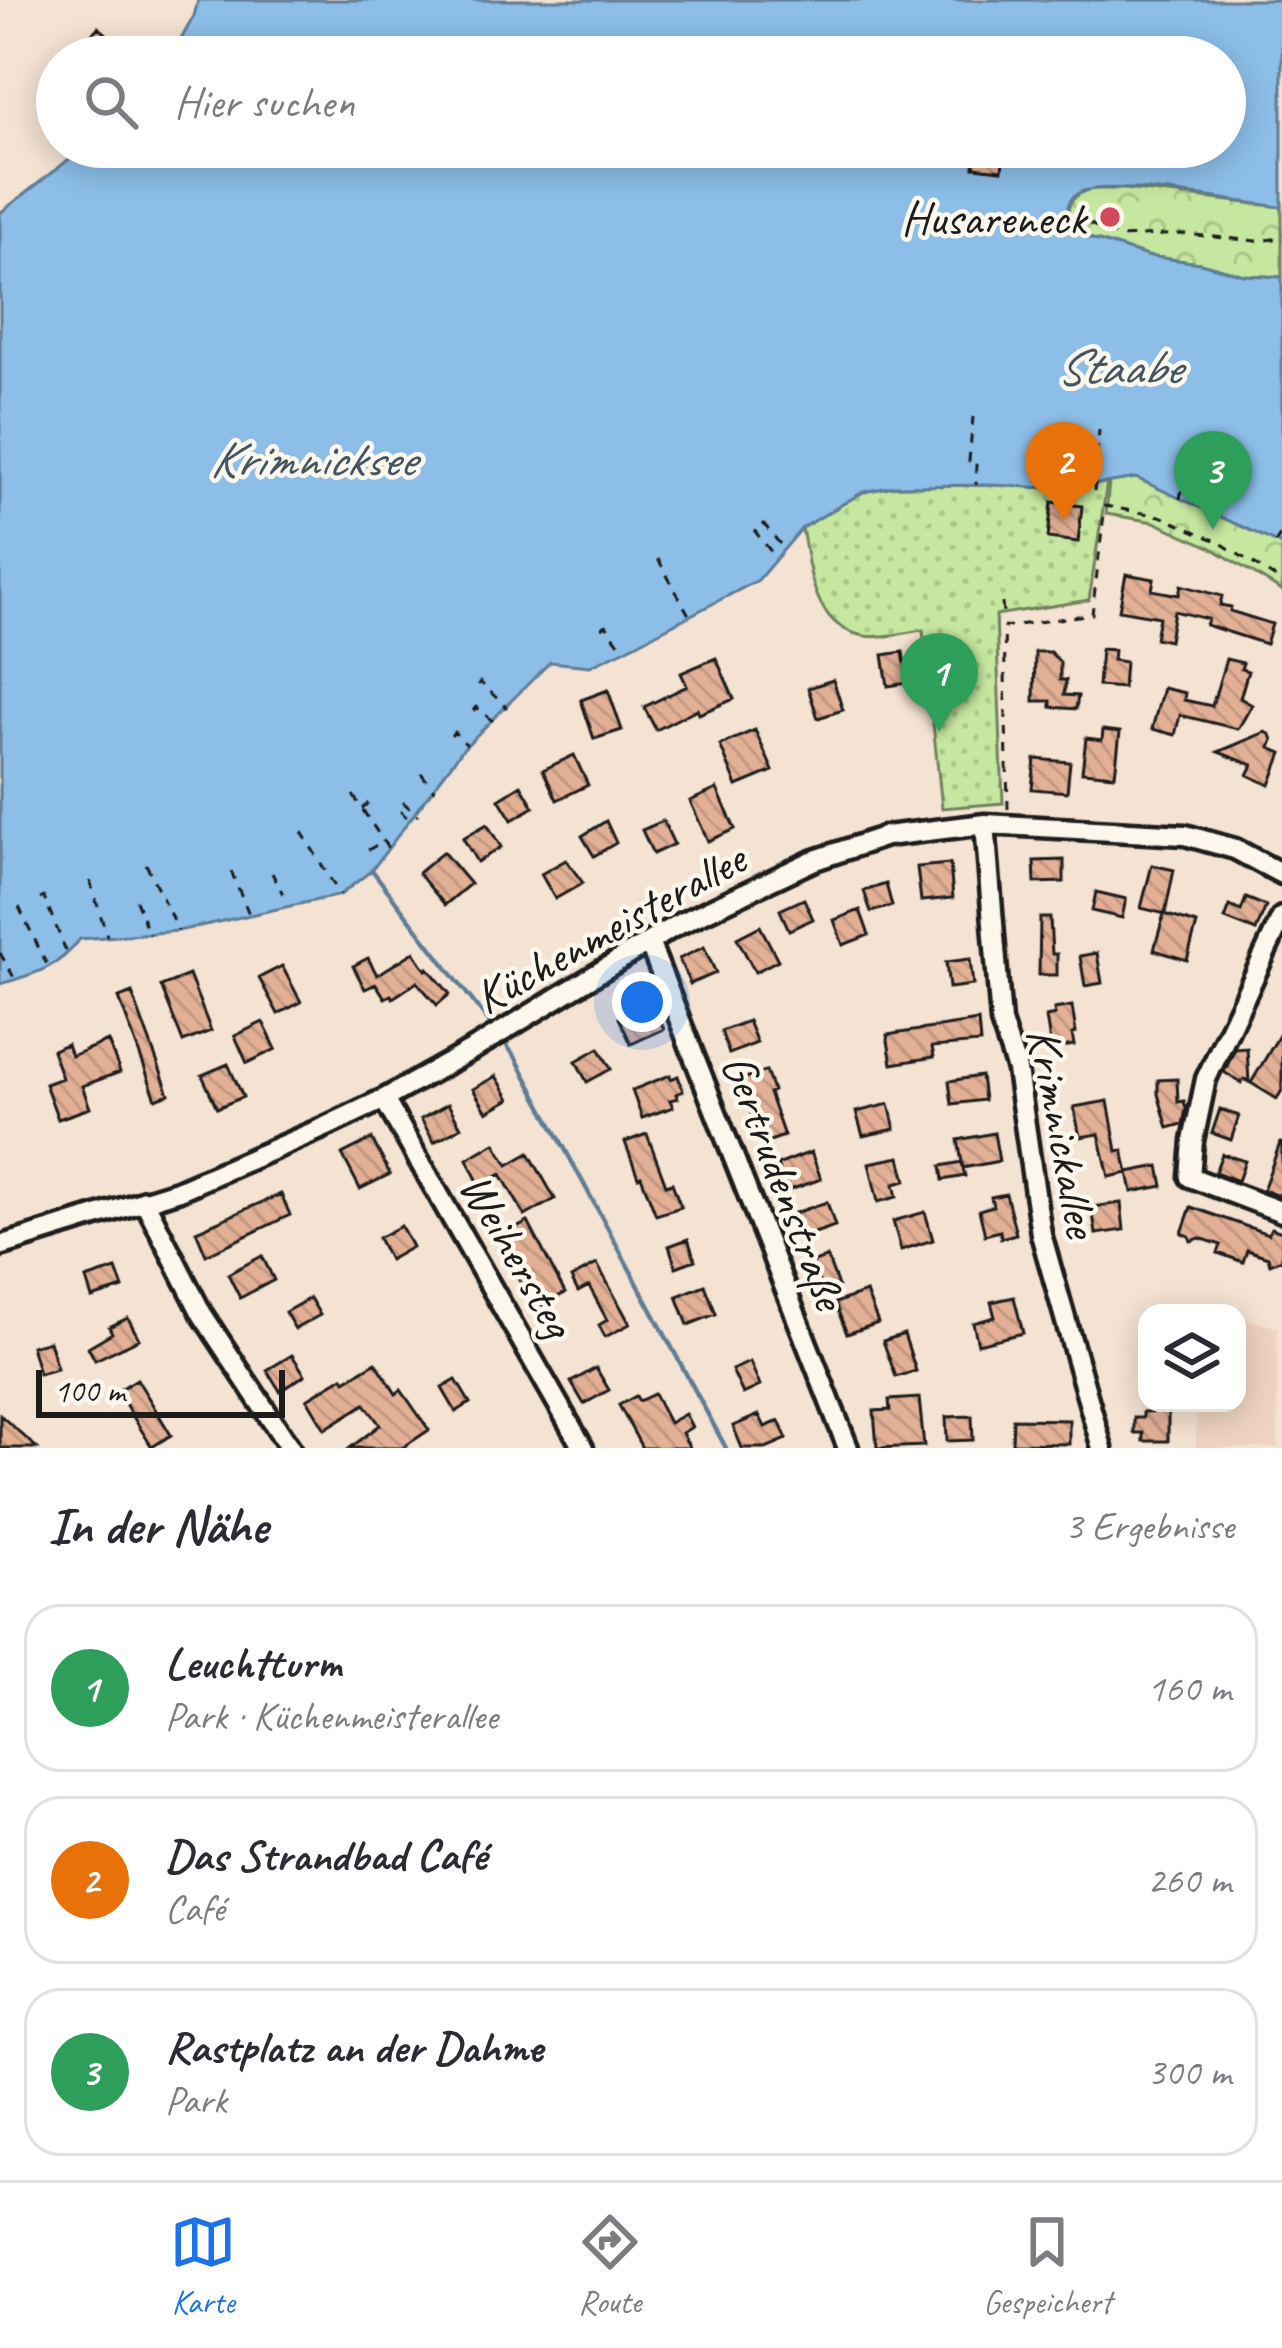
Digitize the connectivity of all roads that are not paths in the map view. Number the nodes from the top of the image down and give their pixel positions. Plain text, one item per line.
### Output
1 (985, 824) junction
2 (1282, 874) edge
3 (1282, 917) edge
4 (649, 942) junction
5 (384, 1099) junction
6 (144, 1200) junction
7 (1282, 1212) edge
8 (0, 1246) edge
9 (290, 1448) edge
10 (583, 1448) edge
11 (848, 1448) edge
12 (1102, 1448) edge

1 - 2 street, Küchenmeisterallee
1 - 4 street, Küchenmeisterallee
1 - 12 street, Krimnickallee
3 - 7 street
4 - 5 street, Küchenmeisterallee
4 - 11 street, Gertrudenstraße
5 - 6 street, Küchenmeisterallee
5 - 10 street, Weihersteg
6 - 8 street, Küchenmeisterallee
6 - 9 street

